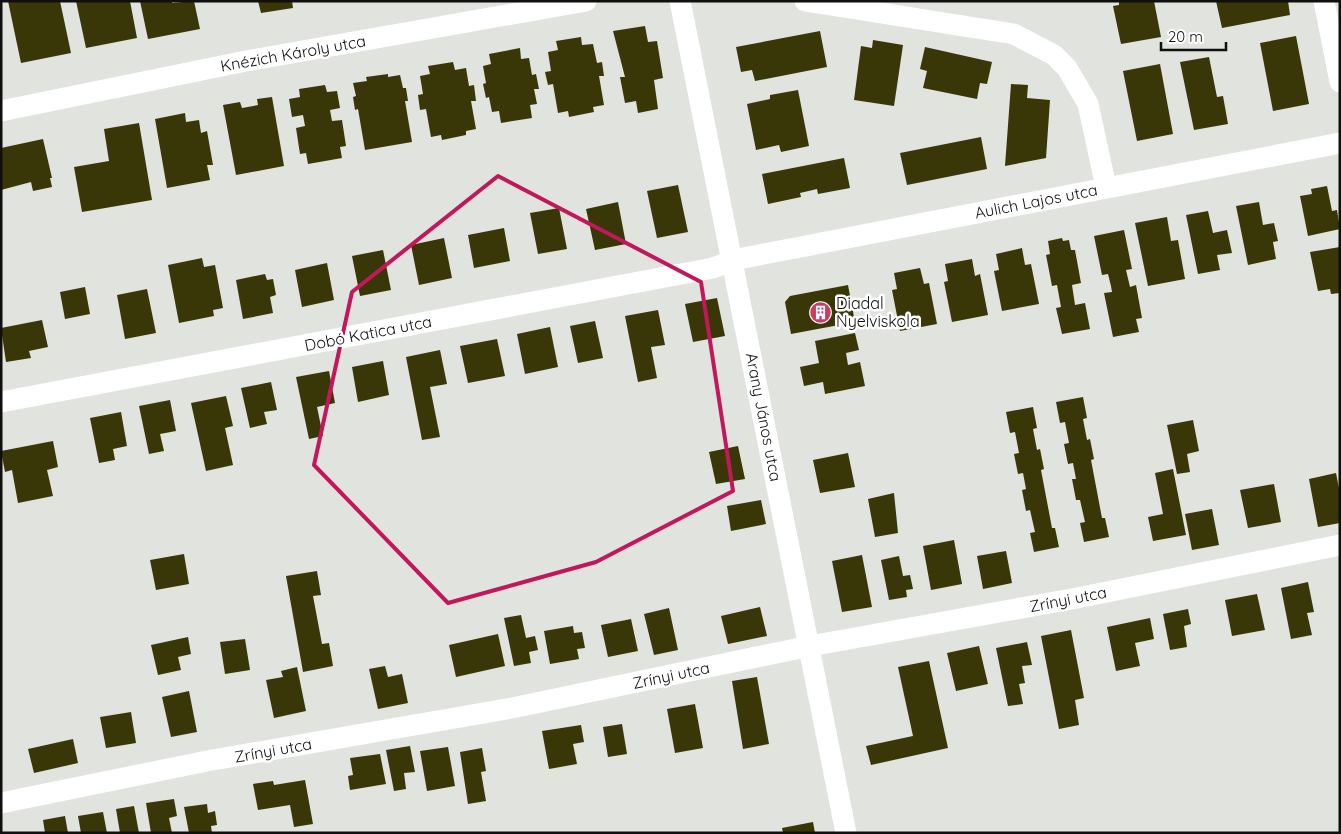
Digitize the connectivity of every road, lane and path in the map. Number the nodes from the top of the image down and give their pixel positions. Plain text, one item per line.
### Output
1 (586, 1) edge
2 (680, 1) edge
3 (805, 1) edge
4 (1324, 1) edge
5 (1340, 82) edge
6 (1, 112) edge
7 (1340, 144) edge
8 (1106, 187) junction
9 (733, 260) junction
10 (1, 402) edge
11 (1340, 545) edge
12 (810, 646) junction
13 (1, 803) edge
14 (846, 833) edge

1 - 6 street, Knézich Károly utca
2 - 9 street, Arany János utca
3 - 8 street
4 - 5 street
7 - 8 street, Aulich Lajos utca
8 - 9 street, Aulich Lajos utca
9 - 10 street, Dobó Katica utca
9 - 12 street, Arany János utca
11 - 12 street, Zrínyi utca
12 - 13 street, Zrínyi utca
12 - 14 street, Arany János utca

